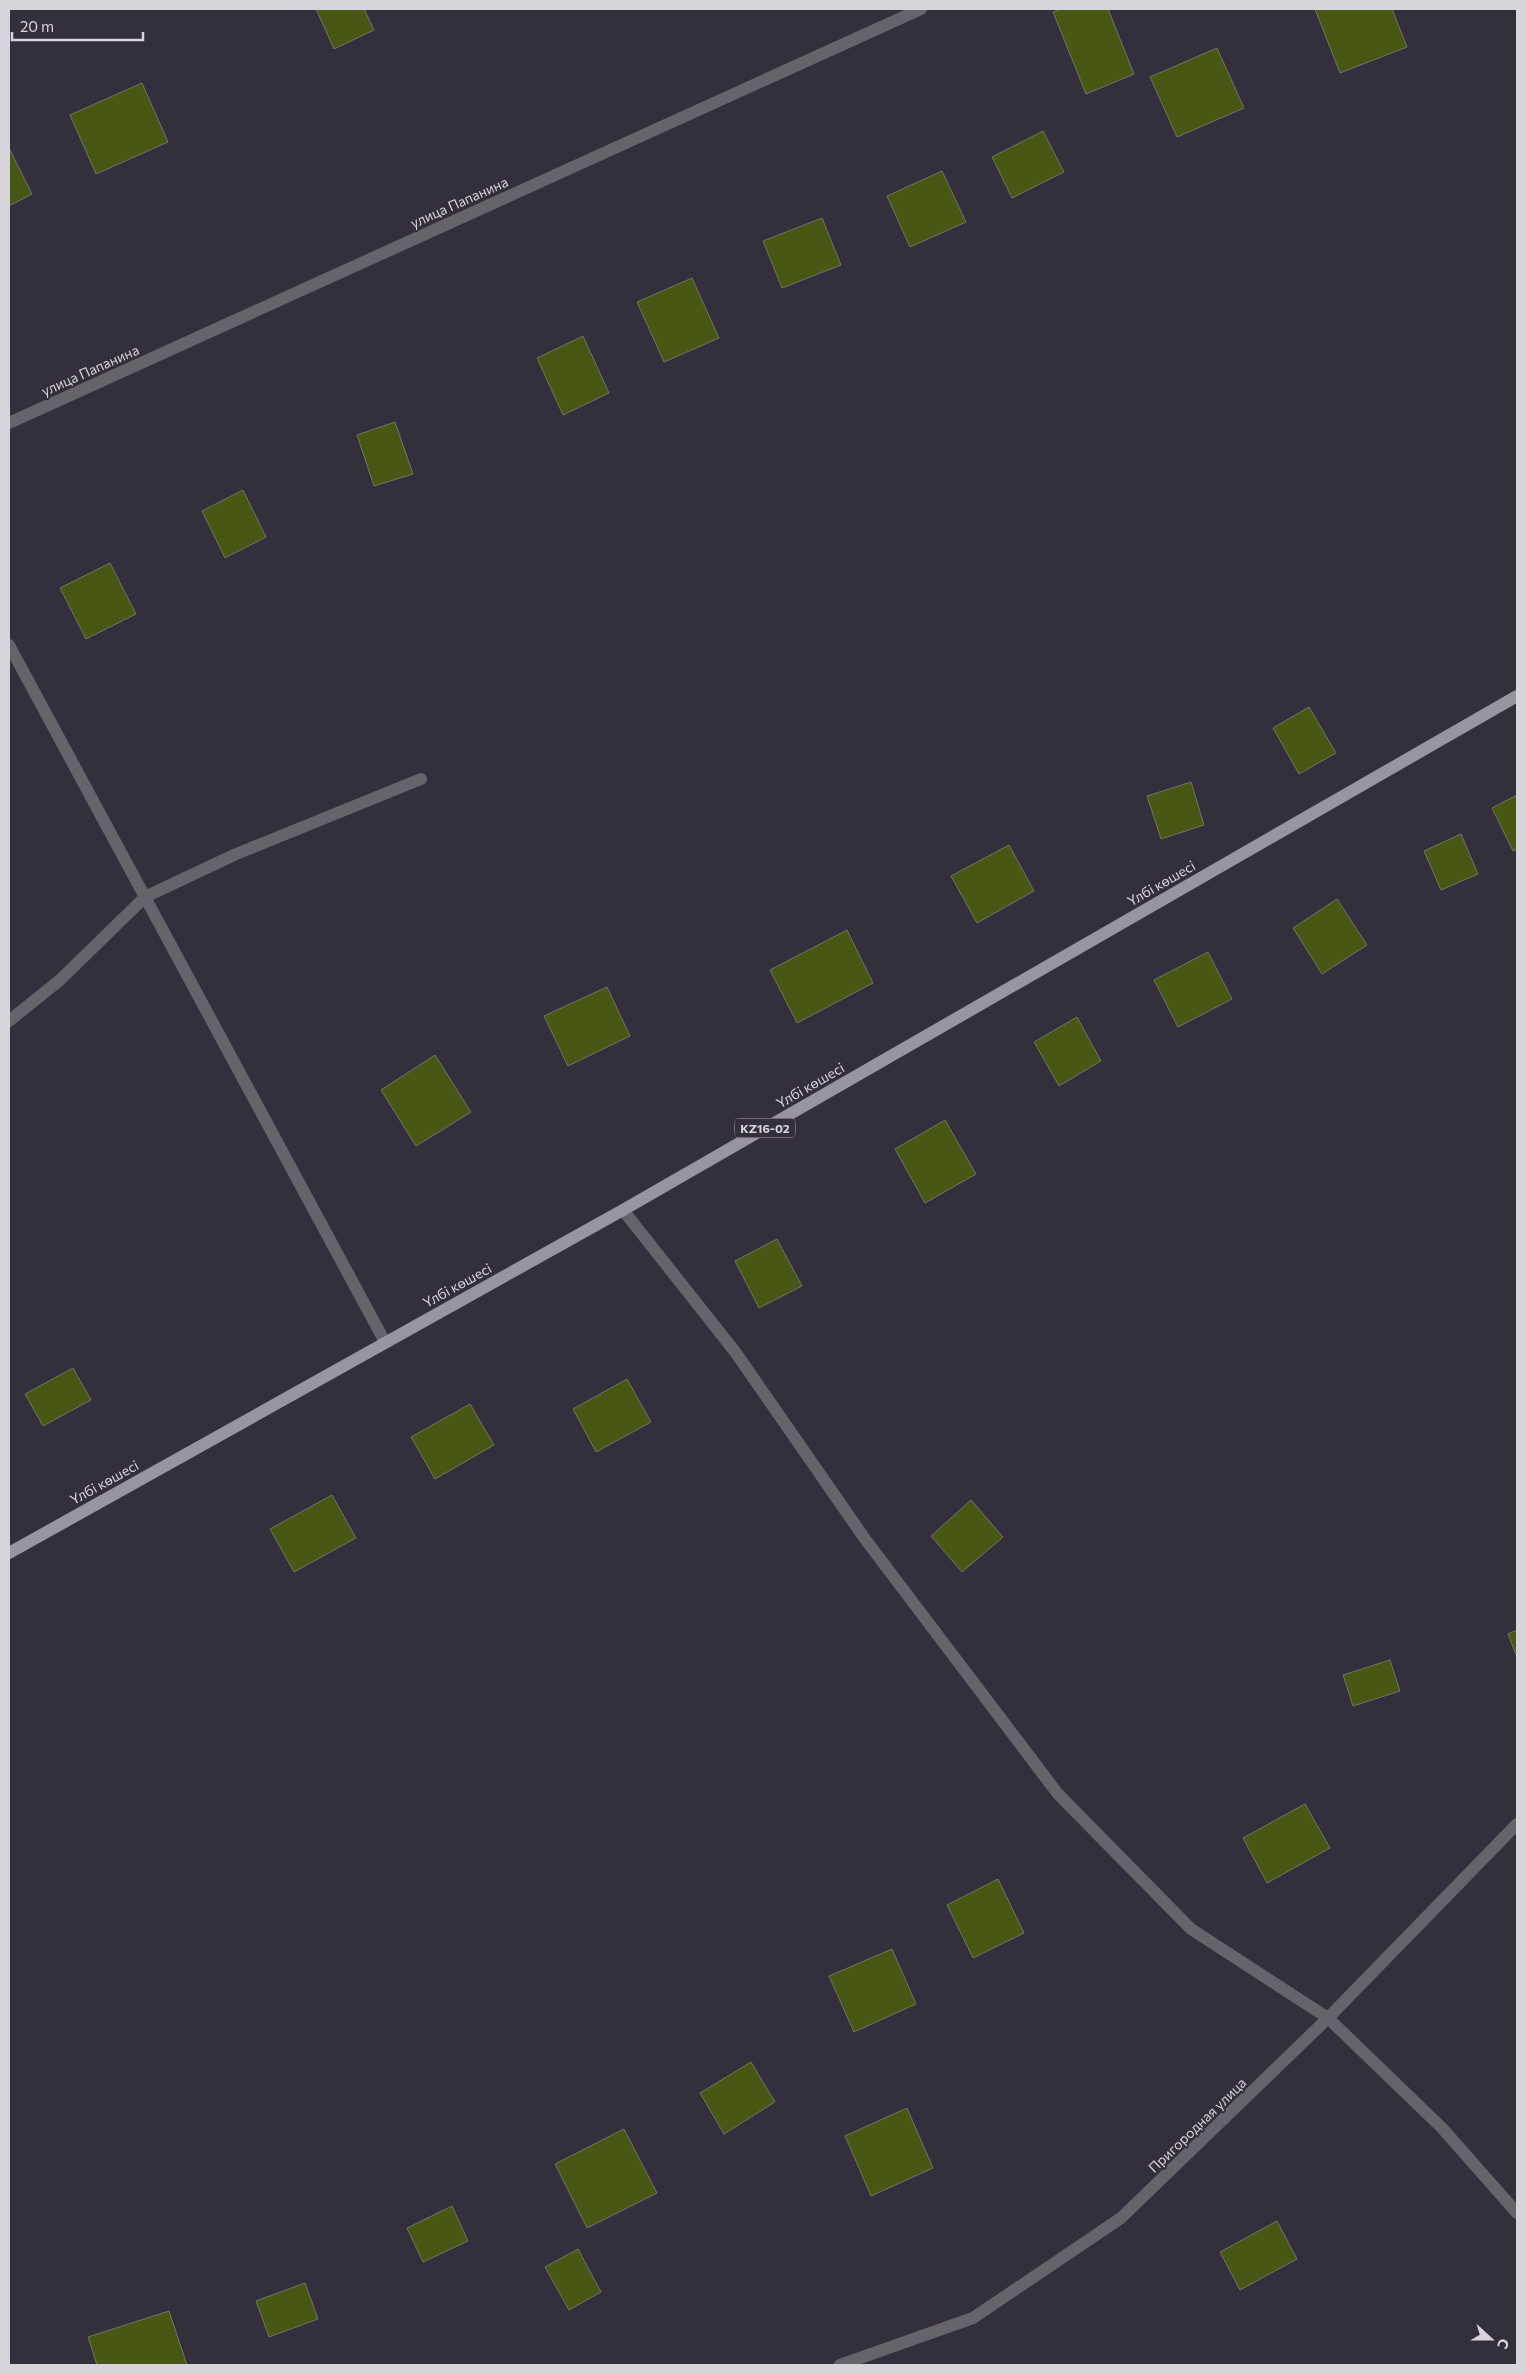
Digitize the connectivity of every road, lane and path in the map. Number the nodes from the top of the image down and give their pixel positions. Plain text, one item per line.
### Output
1 (921, 9) edge
2 (9, 423) edge
3 (9, 645) edge
4 (1517, 696) edge
5 (421, 779) dead end
6 (145, 897) junction
7 (9, 1021) edge
8 (623, 1210) junction
9 (385, 1342) junction
10 (9, 1553) edge
11 (1517, 1824) edge
12 (1328, 2018) junction
13 (1517, 2213) edge
14 (840, 2365) edge

1 - 2 street, улица Папанина
3 - 6 street
4 - 8 main road, Үлбі көшесі / KZ16-02
5 - 6 street
6 - 7 street
6 - 9 street
8 - 9 main road, Үлбі көшесі / KZ16-02
8 - 12 street
9 - 10 main road, Үлбі көшесі / KZ16-02
11 - 12 street, Пригородная улица
12 - 13 street
12 - 14 street, Пригородная улица

